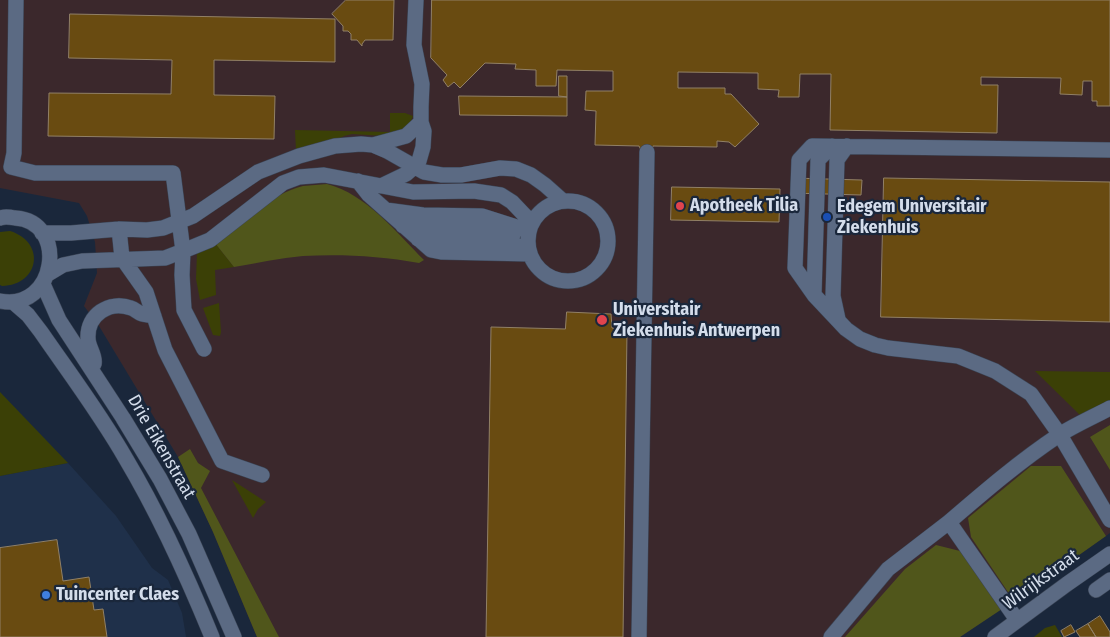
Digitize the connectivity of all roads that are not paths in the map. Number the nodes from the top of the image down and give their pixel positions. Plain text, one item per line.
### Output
1 (16, 0) edge
2 (416, 0) edge
3 (421, 122) junction
4 (373, 145) junction
5 (847, 146) junction
6 (1110, 150) edge
7 (647, 152) dead end
8 (6, 165) edge
9 (414, 167) junction
10 (358, 181) junction
11 (381, 186) junction
12 (563, 200) junction
13 (386, 210) junction
14 (0, 218) edge
15 (179, 222) junction
16 (403, 226) junction
17 (119, 229) junction
18 (42, 233) junction
19 (529, 239) junction
20 (183, 251) junction
21 (122, 258) junction
22 (45, 279) junction
23 (6, 301) edge
24 (154, 316) junction
25 (838, 319) junction
26 (204, 349) dead end
27 (93, 371) junction
28 (1110, 408) edge
29 (1060, 435) junction
30 (262, 475) dead end
31 (1110, 520) edge
32 (949, 522) junction
33 (1110, 554) edge
34 (1110, 580) edge
35 (1096, 590) dead end
36 (1017, 620) junction
37 (212, 637) edge
38 (234, 637) edge
39 (639, 637) edge
40 (831, 637) edge
41 (995, 637) edge

1 - 8 street
2 - 3 street
3 - 4 street
3 - 9 street
4 - 9 street
4 - 15 street
5 - 6 street
5 - 25 street
5 - 25 street
7 - 39 street
8 - 15 street
9 - 11 street
9 - 12 street
10 - 11 street
10 - 13 street
10 - 20 street
11 - 19 street
12 - 19 street
12 - 19 street
13 - 16 street
13 - 19 street
14 - 18 street
15 - 17 street
15 - 20 street
16 - 19 street
16 - 19 street
17 - 18 street
17 - 21 street
18 - 22 street
20 - 21 street
20 - 26 street
21 - 22 street
21 - 24 street
22 - 23 street
22 - 27 street, Drie Eikenstraat
23 - 37 street, Drie Eikenstraat
24 - 27 street
24 - 30 street
25 - 29 street
27 - 38 street, Drie Eikenstraat
28 - 29 street
29 - 31 street
29 - 32 street
32 - 36 street
32 - 40 street
33 - 36 street, Wilrijkstraat
34 - 35 street
36 - 41 street, Wilrijkstraat

